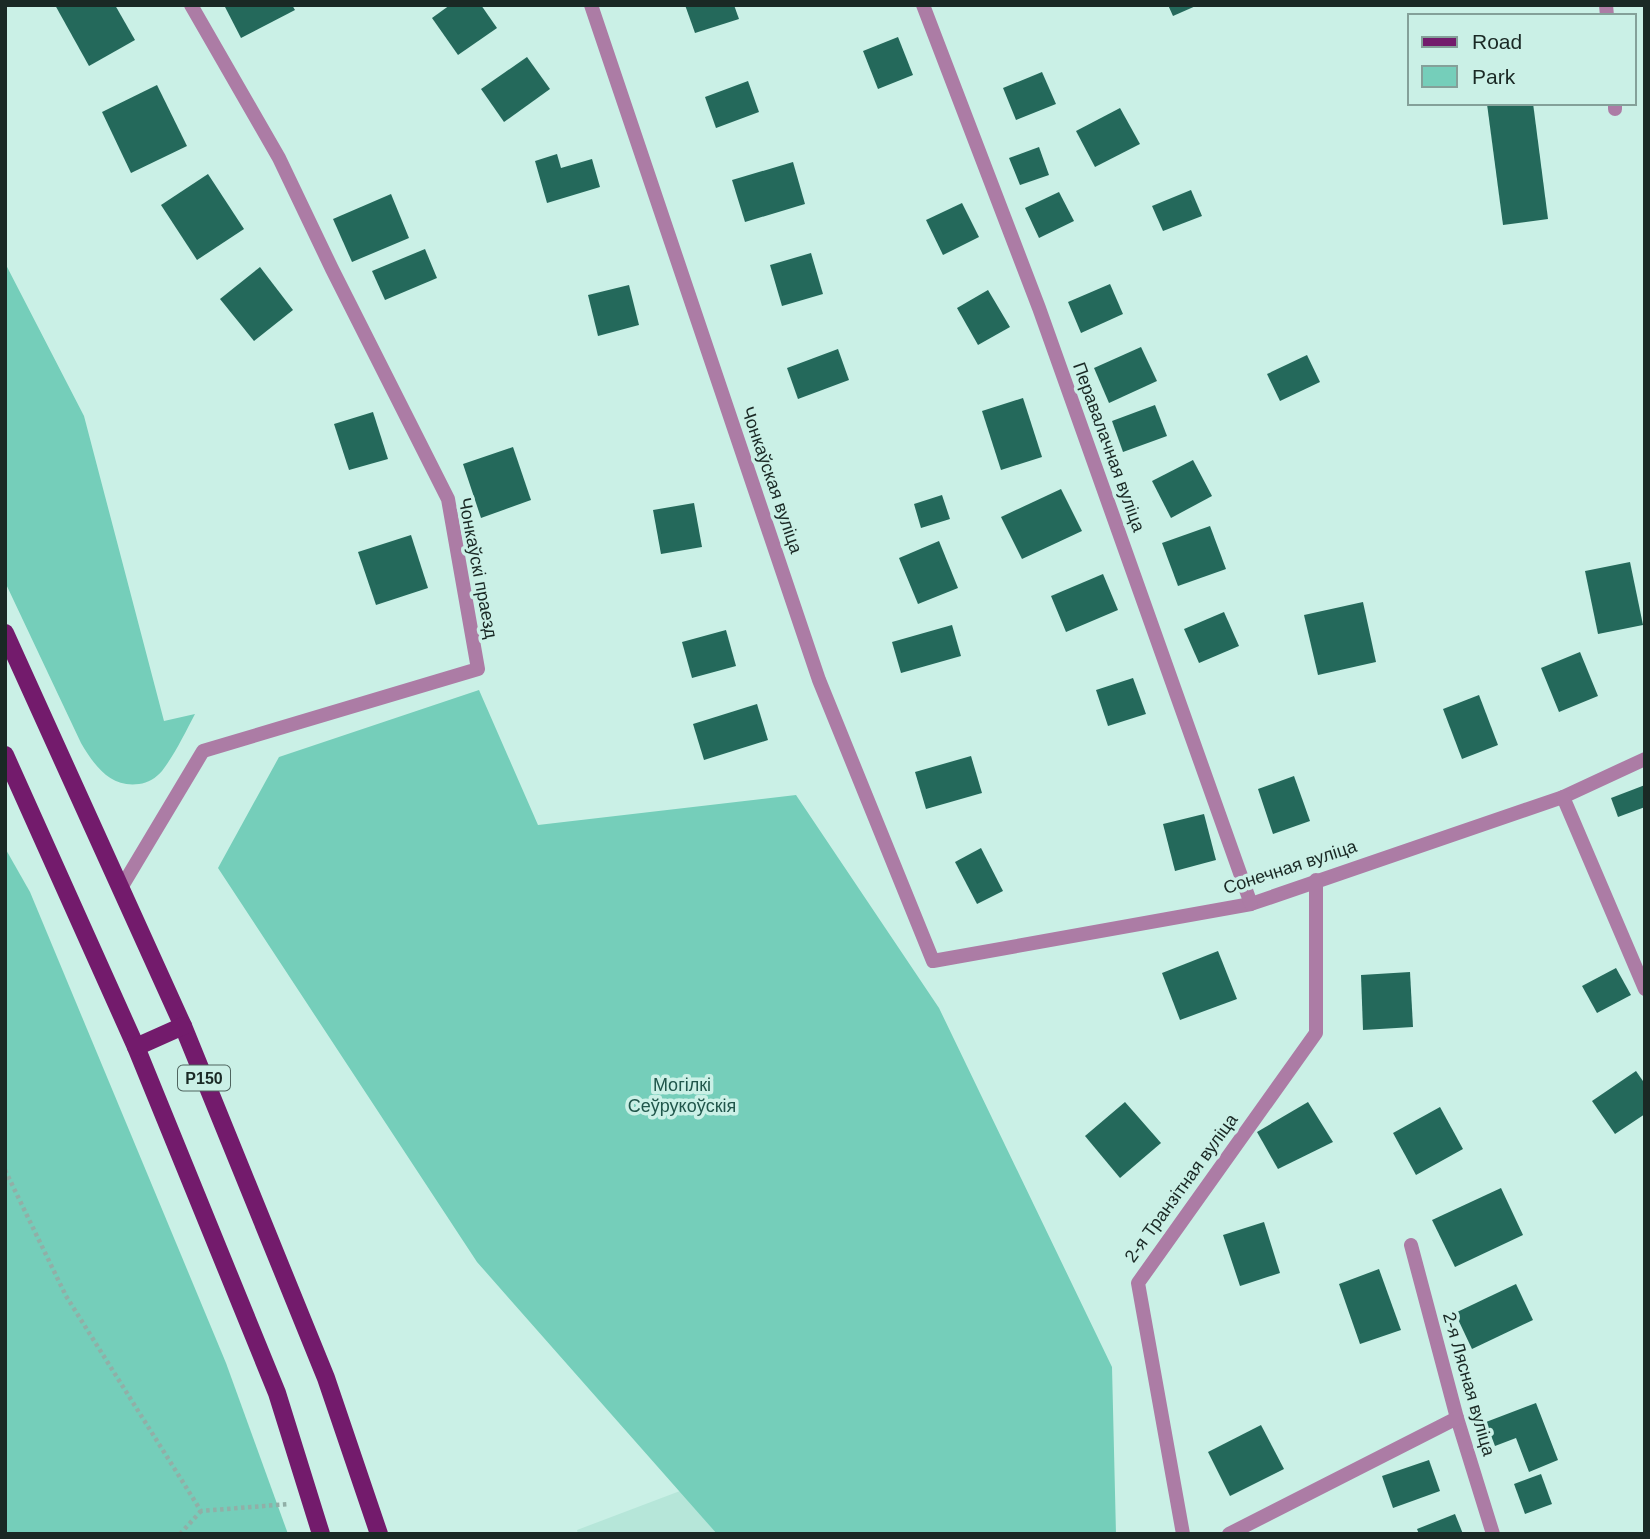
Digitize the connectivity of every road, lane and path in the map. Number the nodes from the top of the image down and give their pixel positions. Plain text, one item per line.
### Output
1 (191, 5) edge
2 (591, 5) edge
3 (923, 5) edge
4 (5, 633) edge
5 (5, 755) edge
6 (1645, 759) edge
7 (1563, 797) junction
8 (1316, 880) junction
9 (121, 888) junction
10 (1251, 904) junction
11 (933, 961) joint
12 (1645, 989) edge
13 (183, 1026) junction
14 (136, 1047) junction
15 (5, 1170) edge
16 (1411, 1245) dead end
17 (1457, 1418) junction
18 (311, 1502) junction
19 (201, 1511) junction
20 (180, 1534) edge
21 (321, 1534) edge
22 (379, 1534) edge
23 (1183, 1534) edge
24 (1229, 1534) edge
25 (1493, 1534) edge

1 - 9 street, Чонкаўскі праезд
2 - 11 street, Чонкаўская вуліца
3 - 10 street, Перавалачная вуліца
4 - 9 main road, Р150
5 - 14 main road, Р150
6 - 7 street, Сонечная вуліца
7 - 8 street, Сонечная вуліца
7 - 12 street
8 - 10 street, Сонечная вуліца
8 - 23 street, 2-я Транзітная вуліца
9 - 13 main road, Р150
10 - 11 street, Сонечная вуліца
13 - 14 main road
13 - 22 main road, Р150
14 - 18 main road, Р150
15 - 19 path
16 - 17 street, 2-я Лясная вуліца
17 - 24 street
17 - 25 street, 2-я Лясная вуліца
18 - 19 path
18 - 21 main road, Р150
19 - 20 path

